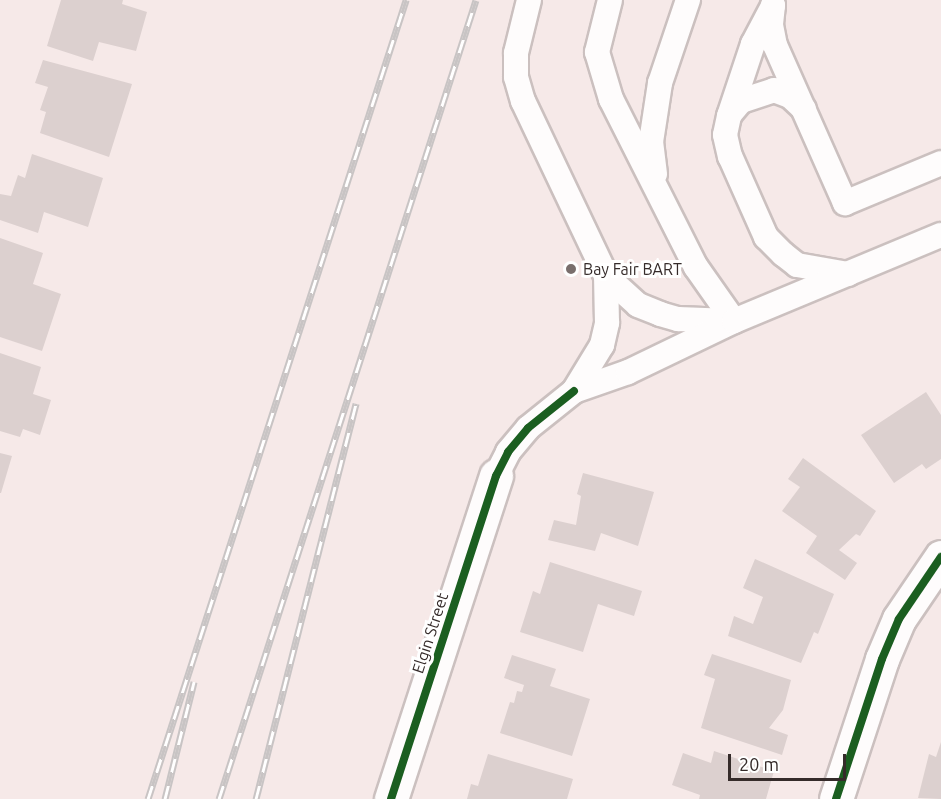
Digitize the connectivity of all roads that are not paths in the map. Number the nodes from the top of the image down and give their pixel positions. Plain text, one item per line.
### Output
1 (529, 0) edge
2 (610, 0) edge
3 (688, 0) edge
4 (774, 3) edge
5 (804, 109) junction
6 (729, 116) junction
7 (941, 163) edge
8 (659, 197) junction
9 (941, 235) edge
10 (849, 274) junction
11 (606, 276) junction
12 (734, 321) junction
13 (574, 391) junction
14 (496, 476) joint
15 (941, 557) edge
16 (390, 799) edge
17 (836, 799) edge

1 - 11 lane
2 - 8 lane
3 - 8 lane
4 - 5 lane
4 - 6 lane
5 - 6 lane
5 - 7 lane
6 - 10 lane
8 - 12 lane
9 - 10 lane
10 - 12 lane
11 - 12 lane
11 - 13 lane
12 - 13 lane
13 - 14 lane
14 - 16 street, Elgin Street
15 - 17 street

